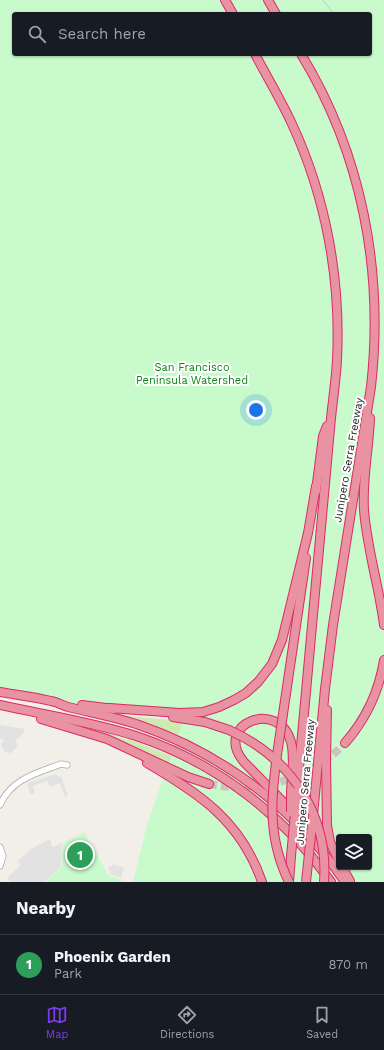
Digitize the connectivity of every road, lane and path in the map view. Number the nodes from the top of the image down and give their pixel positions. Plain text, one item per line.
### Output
1 (225, 0) edge
2 (268, 0) edge
3 (232, 12) edge
4 (275, 12) edge
5 (256, 56) edge
6 (302, 56) edge
7 (371, 387) junction
8 (331, 418) junction
9 (316, 486) junction
10 (384, 625) edge
11 (384, 660) edge
12 (327, 673) junction
13 (0, 692) edge
14 (51, 701) junction
15 (0, 707) edge
16 (109, 708) junction
17 (107, 739) junction
18 (345, 743) tunnel mouth
19 (68, 765) dead end
20 (209, 784) tunnel mouth
21 (294, 792) junction
22 (0, 805) edge
23 (318, 845) junction
24 (0, 847) edge
25 (336, 855) edge
26 (0, 866) edge
27 (344, 870) edge
28 (262, 882) edge
29 (289, 882) edge
30 (306, 882) edge
31 (324, 882) edge
32 (331, 882) edge
33 (345, 882) edge
34 (350, 882) edge

1 - 3 highway
2 - 4 highway
5 - 8 highway, Junipero Serra Freeway
6 - 7 highway, Junipero Serra Freeway
7 - 10 highway
7 - 12 highway, Junipero Serra Freeway
8 - 9 highway
8 - 21 highway, Junipero Serra Freeway
9 - 16 highway
9 - 29 highway, bridge
11 - 18 highway
12 - 25 highway
12 - 30 highway, Junipero Serra Freeway, bridge
13 - 14 highway
14 - 16 highway
14 - 23 highway
15 - 17 highway
15 - 32 highway
16 - 31 highway, bridge
17 - 20 highway
17 - 28 highway
19 - 22 street
21 - 23 highway
21 - 29 highway, Junipero Serra Freeway, bridge
23 - 33 highway
24 - 26 street
27 - 34 highway

